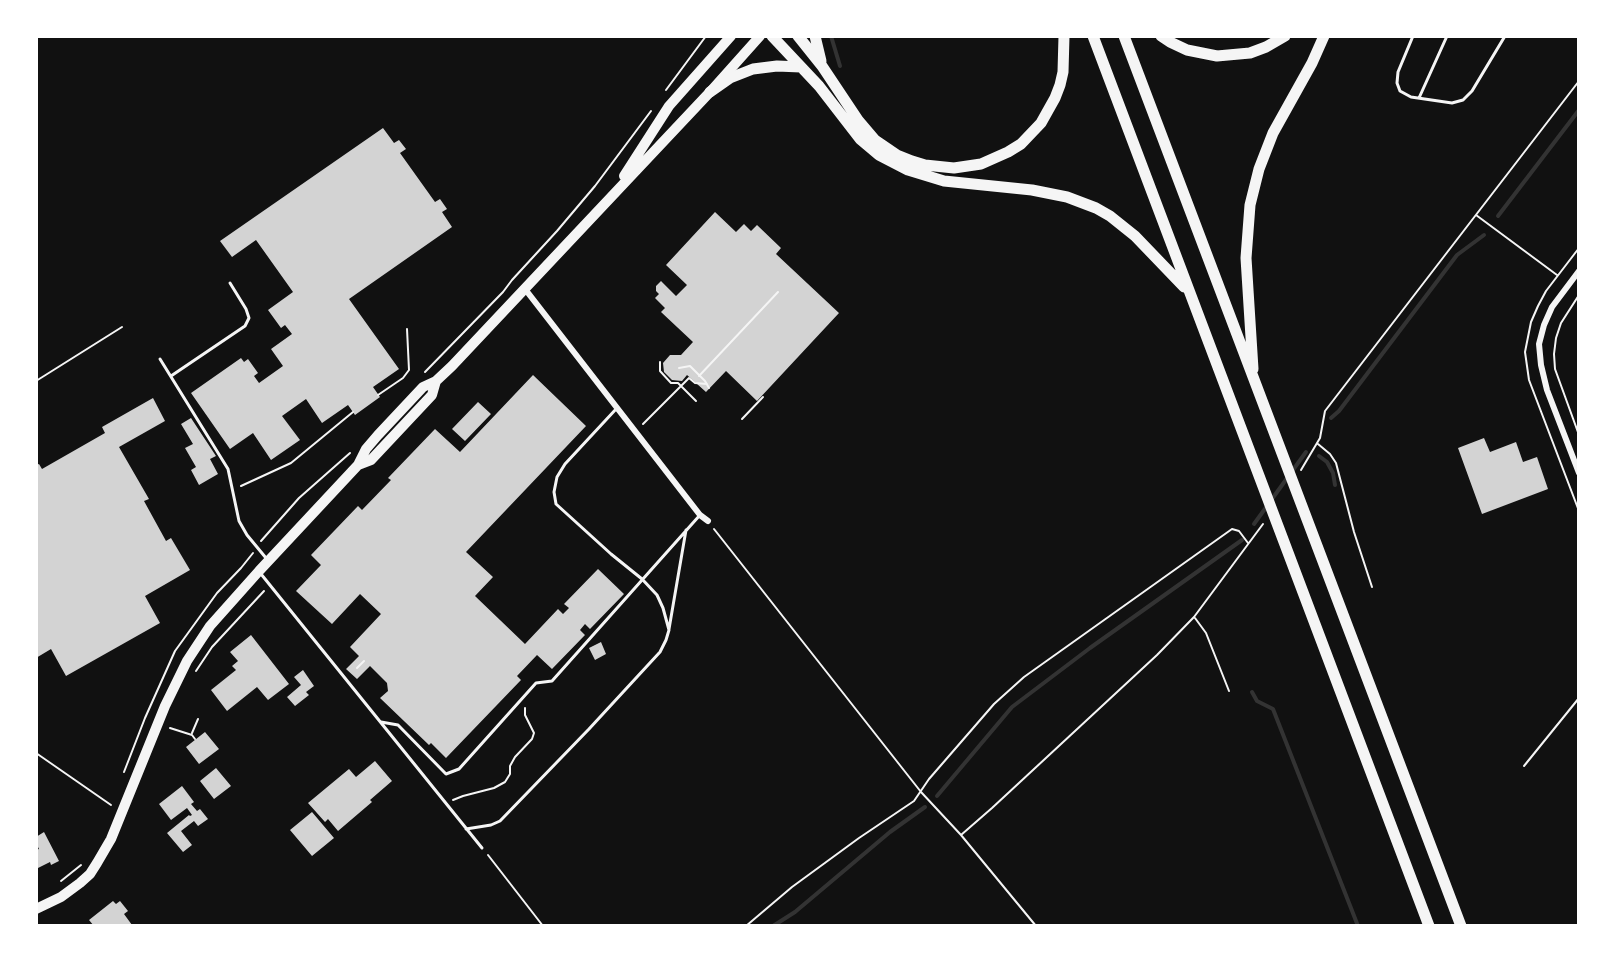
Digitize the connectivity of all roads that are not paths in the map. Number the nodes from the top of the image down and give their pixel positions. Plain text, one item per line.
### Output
1 (731, 36) edge
2 (760, 36) edge
3 (772, 36) edge
4 (798, 36) edge
5 (815, 36) edge
6 (1064, 36) edge
7 (1093, 36) edge
8 (1124, 36) edge
9 (1161, 36) edge
10 (1285, 36) edge
11 (1324, 36) edge
12 (1413, 36) edge
13 (1447, 36) edge
14 (1505, 36) edge
15 (822, 66) junction
16 (801, 67) junction
17 (710, 92) junction
18 (1419, 98) junction
19 (612, 195) junction
20 (1579, 271) edge
21 (230, 283) dead end
22 (525, 289) junction
23 (1190, 294) junction
24 (160, 359) dead end
25 (171, 376) junction
26 (1254, 381) junction
27 (618, 406) junction
28 (1579, 473) edge
29 (700, 515) junction
30 (708, 521) road end
31 (686, 530) junction
32 (269, 561) junction
33 (259, 571) junction
34 (642, 579) junction
35 (669, 630) junction
36 (381, 722) junction
37 (466, 829) junction
38 (482, 848) road end
39 (36, 909) edge
40 (1429, 926) edge
41 (1461, 926) edge

1 - 19 main road
2 - 17 main road
3 - 16 highway
4 - 15 highway
5 - 15 highway
6 - 15 highway
7 - 23 highway
8 - 26 highway
9 - 10 highway
11 - 26 highway
12 - 18 lane
13 - 18 lane
14 - 18 lane
16 - 17 highway
16 - 23 highway
17 - 19 main road
19 - 22 main road
20 - 28 street
21 - 25 lane
22 - 27 street
22 - 32 main road
23 - 40 highway
24 - 25 lane
25 - 32 lane
26 - 41 highway
27 - 29 street
27 - 34 lane
29 - 30 street
29 - 31 lane
31 - 34 lane
31 - 35 lane
32 - 33 main road
33 - 36 lane
33 - 39 main road
34 - 35 lane
34 - 36 lane
35 - 37 lane
36 - 37 lane
37 - 38 lane

